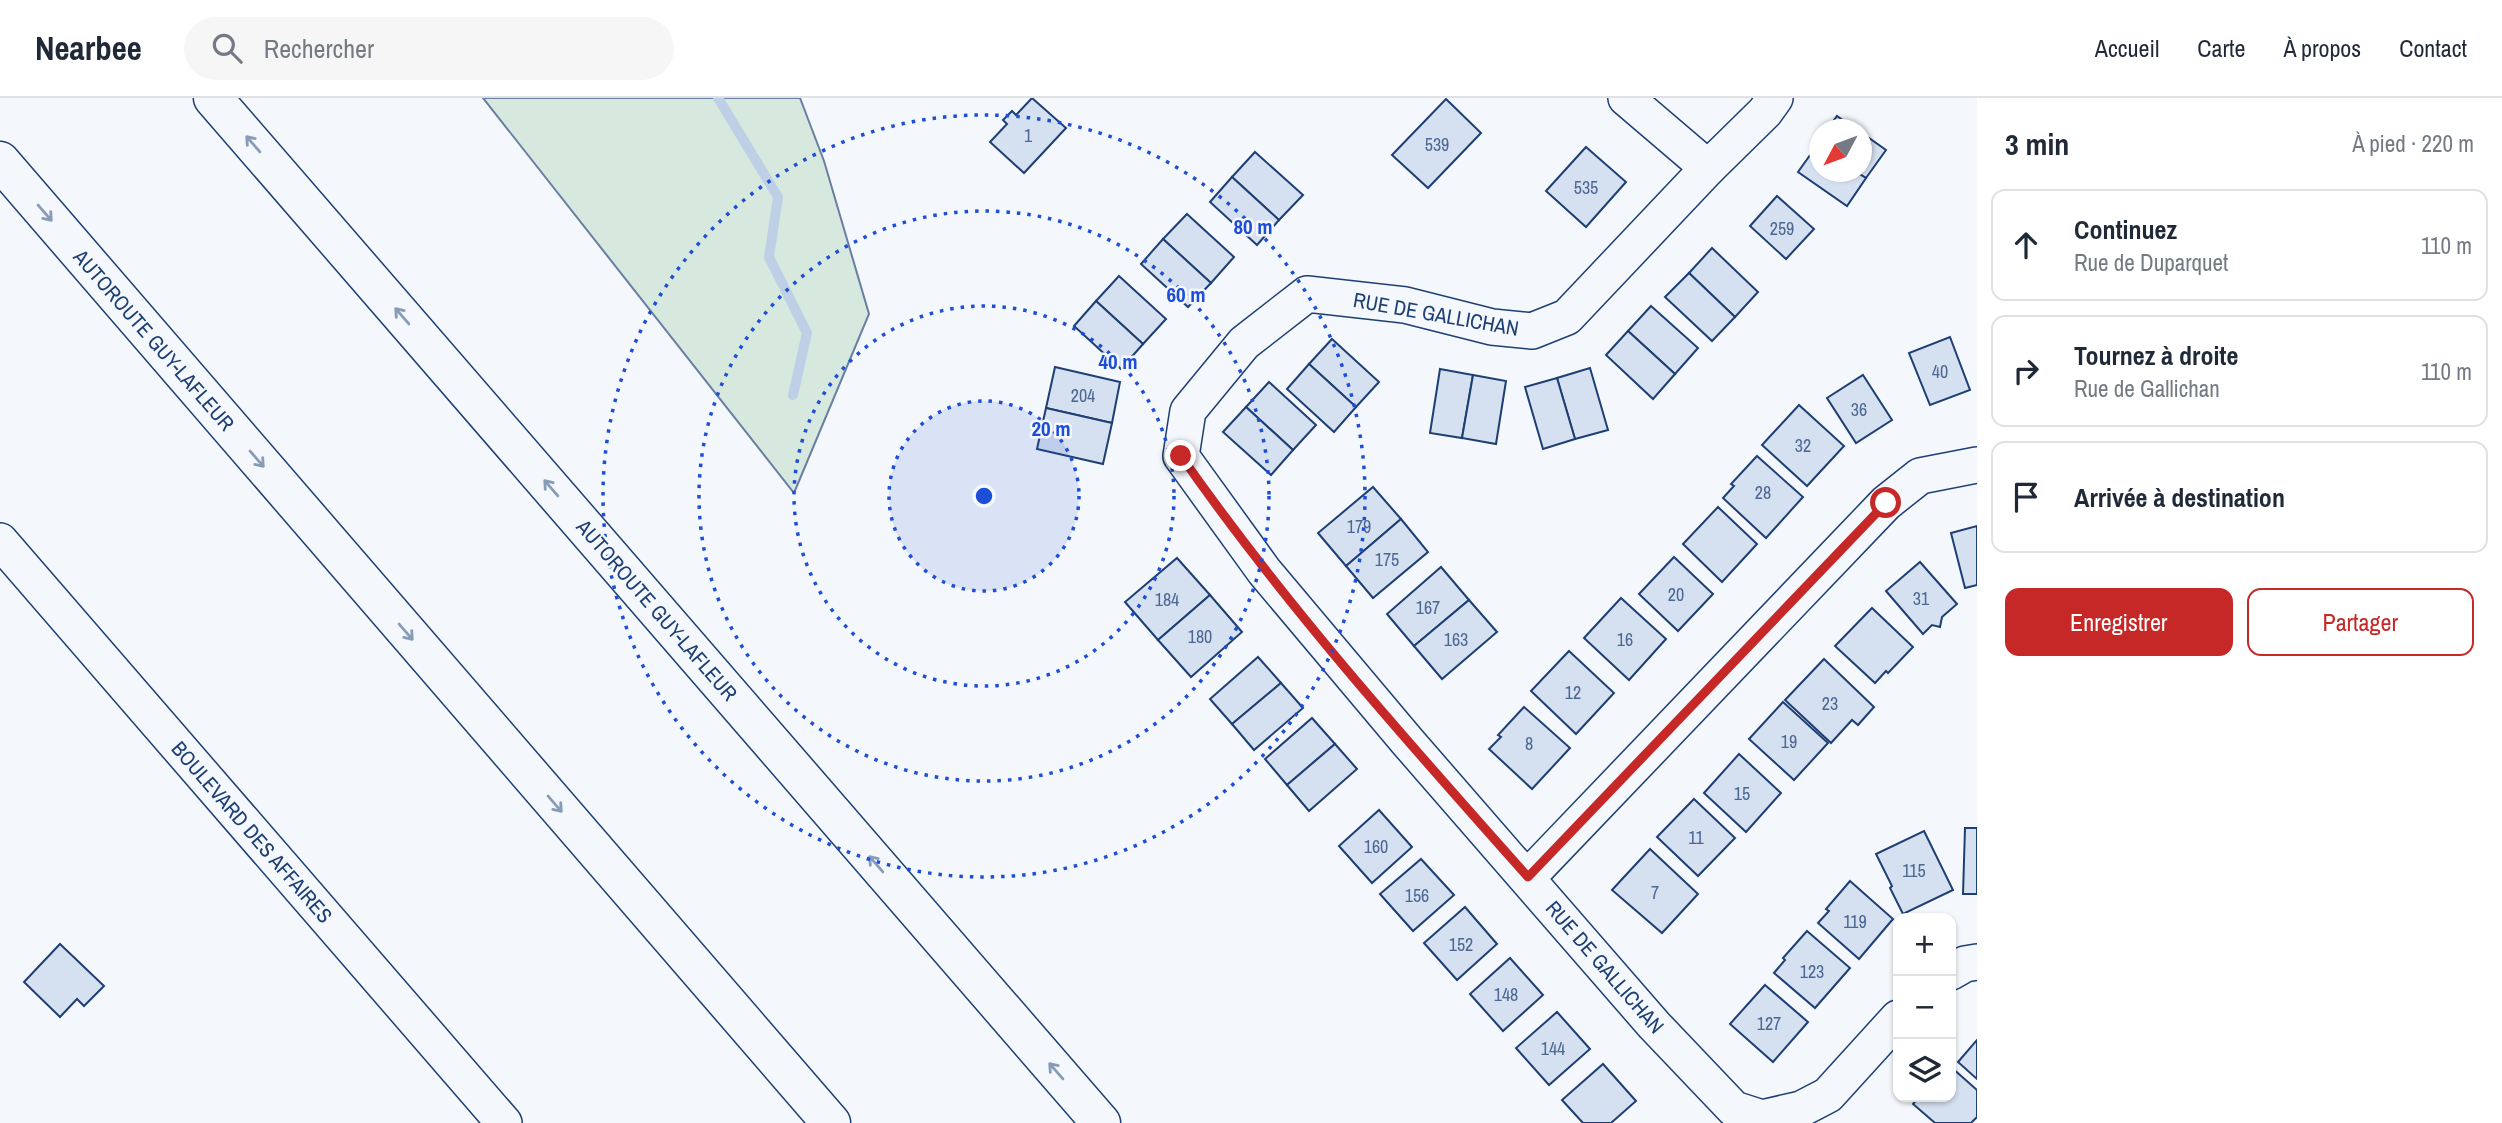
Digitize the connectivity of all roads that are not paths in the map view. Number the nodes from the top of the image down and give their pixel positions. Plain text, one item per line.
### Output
1 (213, 98) edge
2 (1626, 98) edge
3 (1775, 98) edge
4 (0, 161) edge
5 (1707, 168) junction
6 (1977, 465) edge
7 (0, 541) edge
8 (1528, 877) junction
9 (1977, 962) edge
10 (1956, 969) edge
11 (1893, 1024) edge
12 (504, 1123) edge
13 (831, 1123) edge
14 (1101, 1123) edge

14 -> 1 highway, AUTOROUTE GUY-LAFLEUR
2 - 5 street
3 - 5 street, RUE DE GALLICHAN
4 -> 13 highway, AUTOROUTE GUY-LAFLEUR
5 - 8 street, RUE DE GALLICHAN
6 - 8 street
7 - 12 street, BOULEVARD DES AFFAIRES
8 - 11 street, RUE DE GALLICHAN
9 - 10 street

